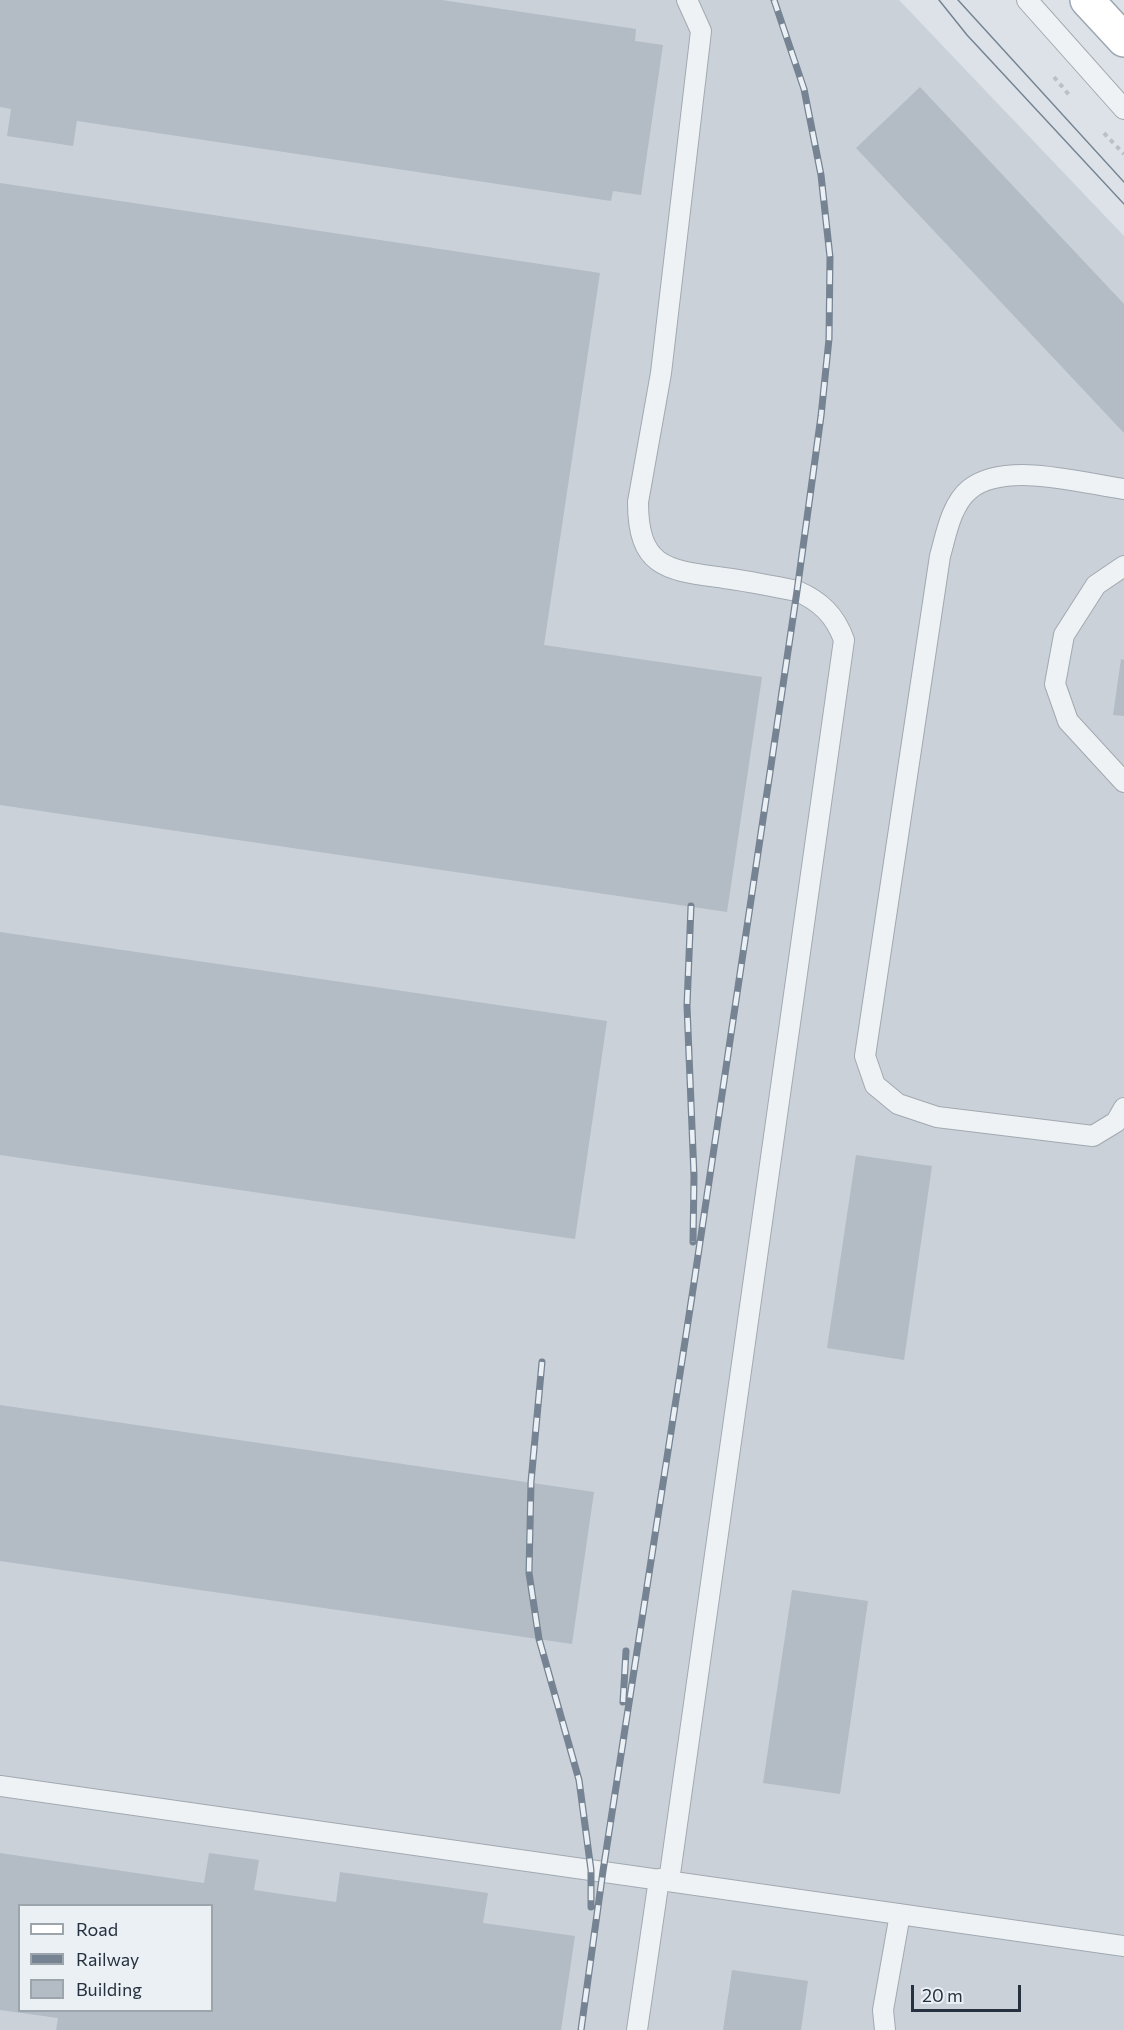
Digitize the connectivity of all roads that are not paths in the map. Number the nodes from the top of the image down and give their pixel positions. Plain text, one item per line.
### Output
1 (687, 0) edge
2 (1027, 0) edge
3 (1087, 0) edge
4 (1124, 40) edge
5 (1124, 109) edge
6 (1124, 489) edge
7 (1124, 566) edge
8 (1124, 782) edge
9 (1124, 1108) edge
10 (0, 1785) edge
11 (664, 1880) junction
12 (900, 1914) junction
13 (1124, 1946) edge
14 (637, 2030) edge
15 (885, 2030) edge

1 - 11 lane
2 - 5 lane
3 - 4 main road
6 - 9 lane
7 - 8 lane
10 - 11 lane
11 - 12 lane
11 - 14 lane
12 - 13 lane
12 - 15 lane

